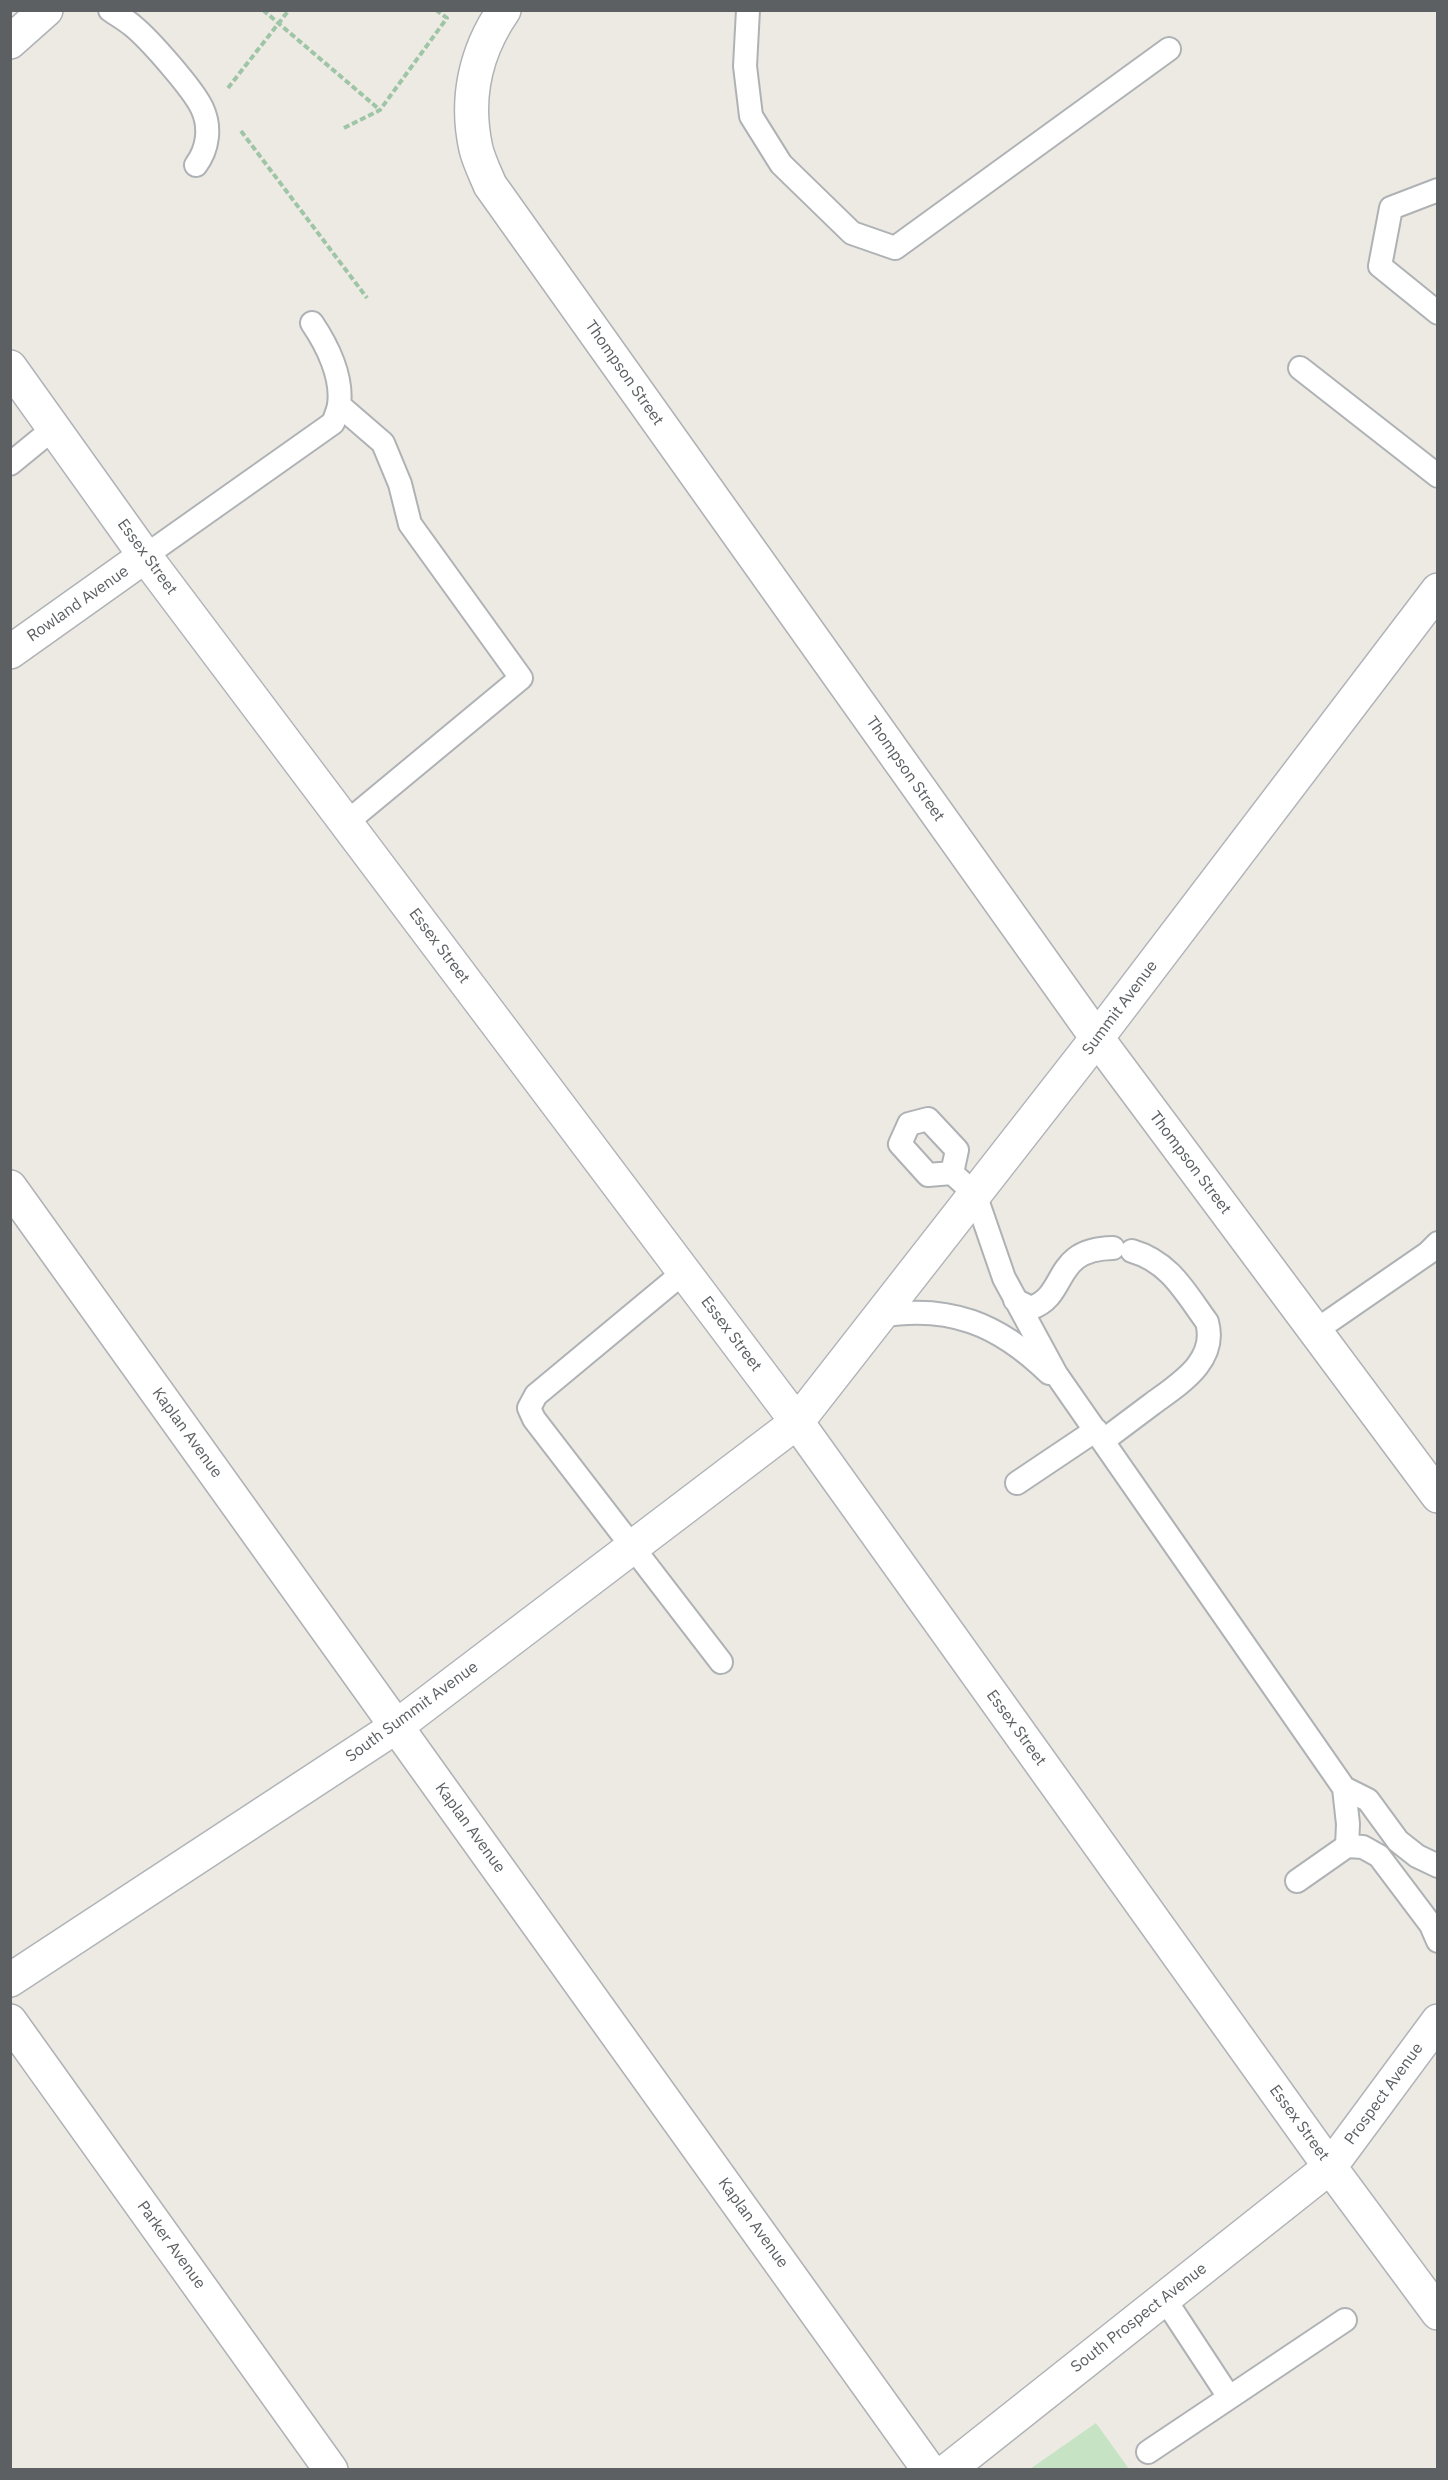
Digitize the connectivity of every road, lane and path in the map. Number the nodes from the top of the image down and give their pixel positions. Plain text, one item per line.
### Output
1 (46, 10) edge
2 (110, 10) edge
3 (263, 10) edge
4 (289, 10) edge
5 (436, 10) edge
6 (504, 10) edge
7 (748, 10) edge
8 (279, 23) junction
9 (10, 42) edge
10 (1169, 49) dead end
11 (222, 86) dead end
12 (380, 110) junction
13 (235, 122) dead end
14 (344, 128) dead end
15 (196, 165) dead end
16 (1437, 190) edge
17 (367, 298) dead end
18 (1437, 313) edge
19 (312, 323) dead end
20 (10, 367) edge
21 (1300, 368) dead end
22 (339, 405) junction
23 (54, 428) junction
24 (10, 464) edge
25 (1437, 476) edge
26 (146, 556) junction
27 (1437, 590) edge
28 (10, 652) edge
29 (346, 823) junction
30 (1097, 1038) junction
31 (963, 1184) junction
32 (10, 1187) edge
33 (1437, 1244) edge
34 (684, 1272) junction
35 (1015, 1300) junction
36 (880, 1316) junction
37 (1315, 1331) junction
38 (1073, 1397) junction
39 (797, 1422) junction
40 (1100, 1435) junction
41 (1017, 1483) dead end
42 (1437, 1495) edge
43 (632, 1546) junction
44 (721, 1662) dead end
45 (397, 1726) junction
46 (1344, 1788) junction
47 (1347, 1846) junction
48 (1437, 1866) edge
49 (1297, 1881) dead end
50 (1437, 1941) edge
51 (10, 1980) edge
52 (10, 2021) edge
53 (1437, 2021) edge
54 (1330, 2167) junction
55 (1164, 2298) junction
56 (1437, 2313) edge
57 (1345, 2320) dead end
58 (1229, 2397) junction
59 (1148, 2452) dead end
60 (331, 2469) edge
61 (929, 2469) edge
62 (948, 2469) edge

1 - 9 street
2 - 15 lane
3 - 8 path
4 - 8 path
5 - 12 path
6 - 30 street, Thompson Street
7 - 10 lane
8 - 11 path
8 - 12 path
12 - 14 path
13 - 17 path
16 - 18 lane
19 - 22 lane
20 - 23 street, Essex Street
21 - 25 lane
22 - 26 lane
22 - 29 lane
23 - 24 lane
23 - 26 street, Essex Street
26 - 28 street, Rowland Avenue
26 - 29 street, Essex Street
27 - 30 street, Summit Avenue
29 - 34 street, Essex Street
30 - 31 street, Summit Avenue
30 - 37 street, Thompson Street
31 - 31 lane
31 - 35 lane
31 - 36 street, Summit Avenue
32 - 45 street, Kaplan Avenue
33 - 37 lane
34 - 39 street, Essex Street
34 - 43 lane
35 - 38 lane
35 - 40 lane
36 - 38 lane
36 - 39 street, Summit Avenue
37 - 42 street, Thompson Street
38 - 40 lane
39 - 43 street, South Summit Avenue
39 - 54 street, Essex Street
40 - 41 lane
40 - 46 lane
43 - 44 lane
43 - 45 street, South Summit Avenue
45 - 51 street, South Summit Avenue
45 - 61 street, Kaplan Avenue
46 - 47 lane
46 - 48 lane
47 - 49 lane
47 - 50 lane
52 - 60 street, Parker Avenue
53 - 54 street, Prospect Avenue
54 - 55 street, South Prospect Avenue
54 - 56 street, Essex Street
55 - 58 lane
55 - 62 street, South Prospect Avenue
57 - 58 lane
58 - 59 lane

